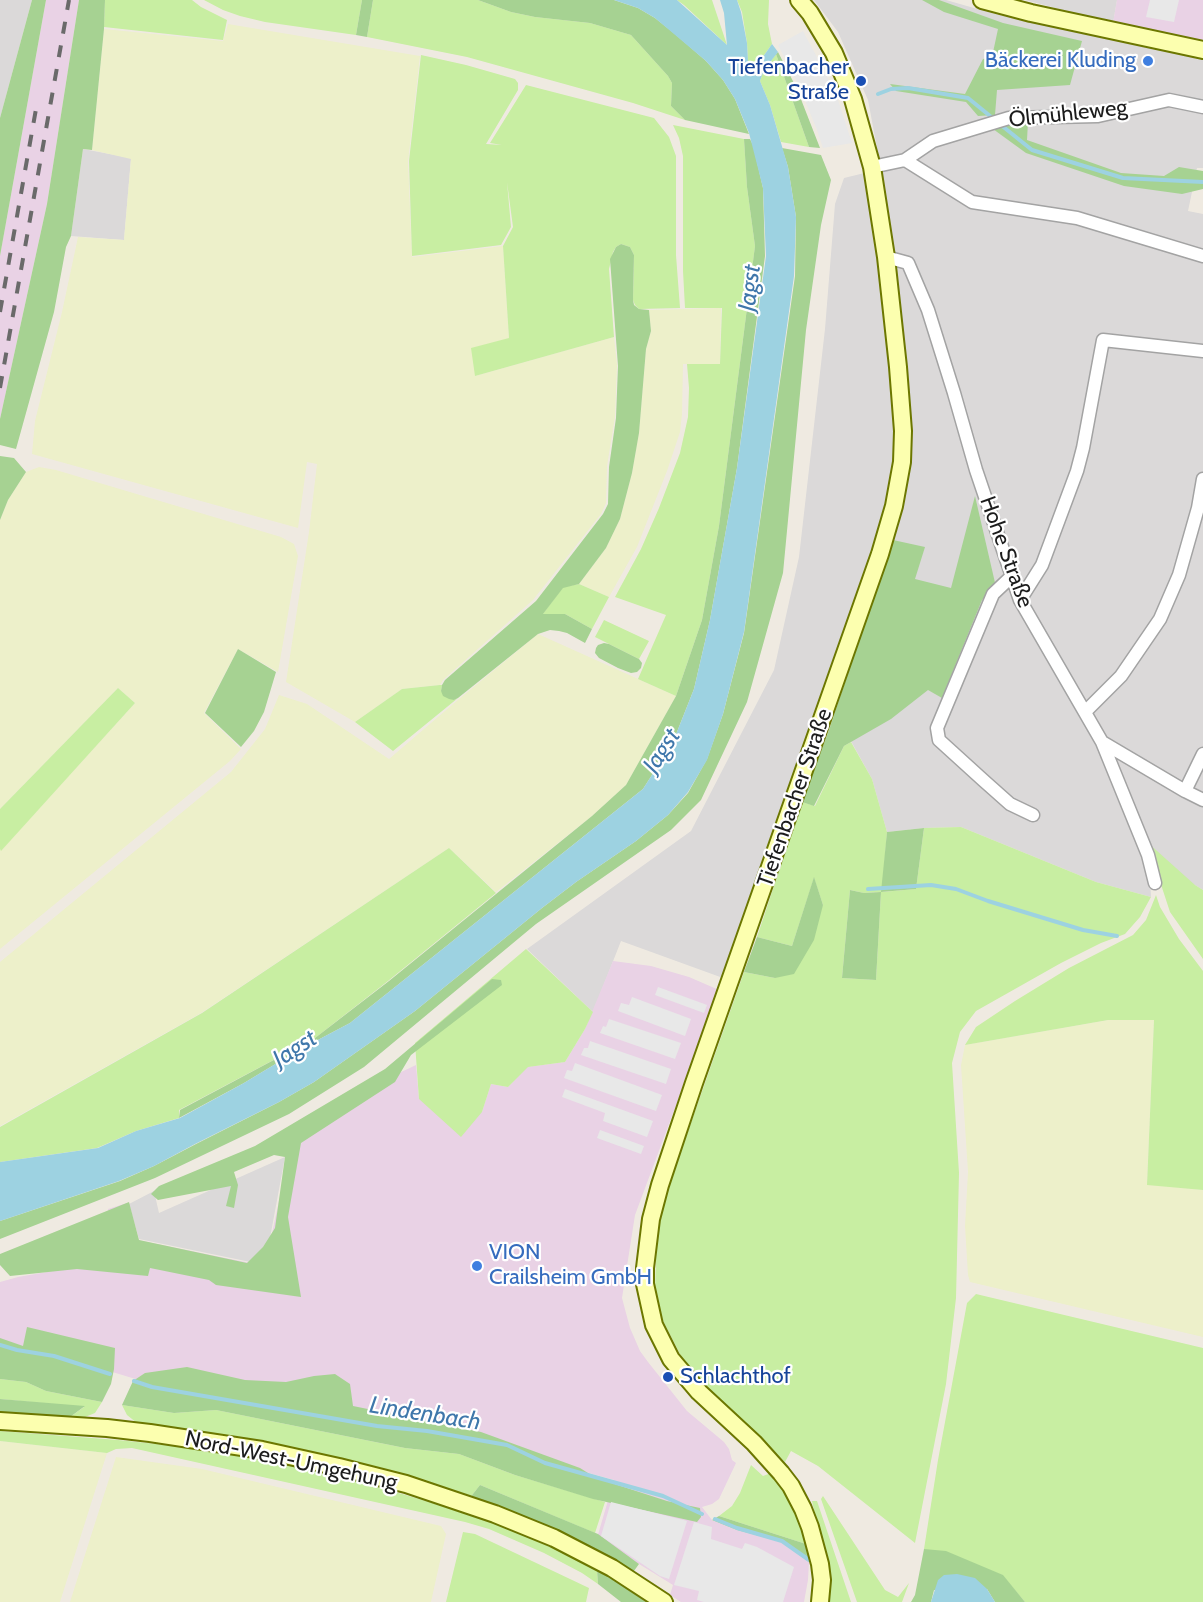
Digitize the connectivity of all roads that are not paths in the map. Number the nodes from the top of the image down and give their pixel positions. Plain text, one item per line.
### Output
1 (799, 0) edge
2 (982, 0) edge
3 (1203, 50) edge
4 (1203, 107) edge
5 (905, 160) junction
6 (872, 167) junction
7 (1203, 256) edge
8 (886, 257) junction
9 (1203, 351) edge
10 (1203, 479) edge
11 (1200, 508) edge
12 (1012, 576) junction
13 (1020, 600) junction
14 (1085, 712) junction
15 (1102, 742) junction
16 (1203, 754) edge
17 (1185, 791) junction
18 (1203, 801) edge
19 (1033, 815) dead end
20 (1155, 883) dead end
21 (0, 1421) edge
22 (816, 1548) junction
23 (664, 1602) edge
24 (812, 1602) edge
25 (820, 1602) edge

1 - 6 main road, Tiefenbacher Straße
2 - 3 main road
4 - 5 street, Ölmühleweg
5 - 6 street
5 - 7 street
6 - 8 main road, Tiefenbacher Straße
8 - 12 street, Hohe Straße
8 - 22 main road, Tiefenbacher Straße
9 - 13 street
10 - 11 street
11 - 14 street
12 - 13 street, Hohe Straße
12 - 19 street
13 - 14 street, Hohe Straße
14 - 15 street, Hohe Straße
15 - 17 street
15 - 20 street, Hohe Straße
16 - 17 street
17 - 18 street
21 - 23 main road, Nord-West-Umgehung
22 - 24 main road, Tiefenbacher Straße
22 - 25 main road, Tiefenbacher Straße

